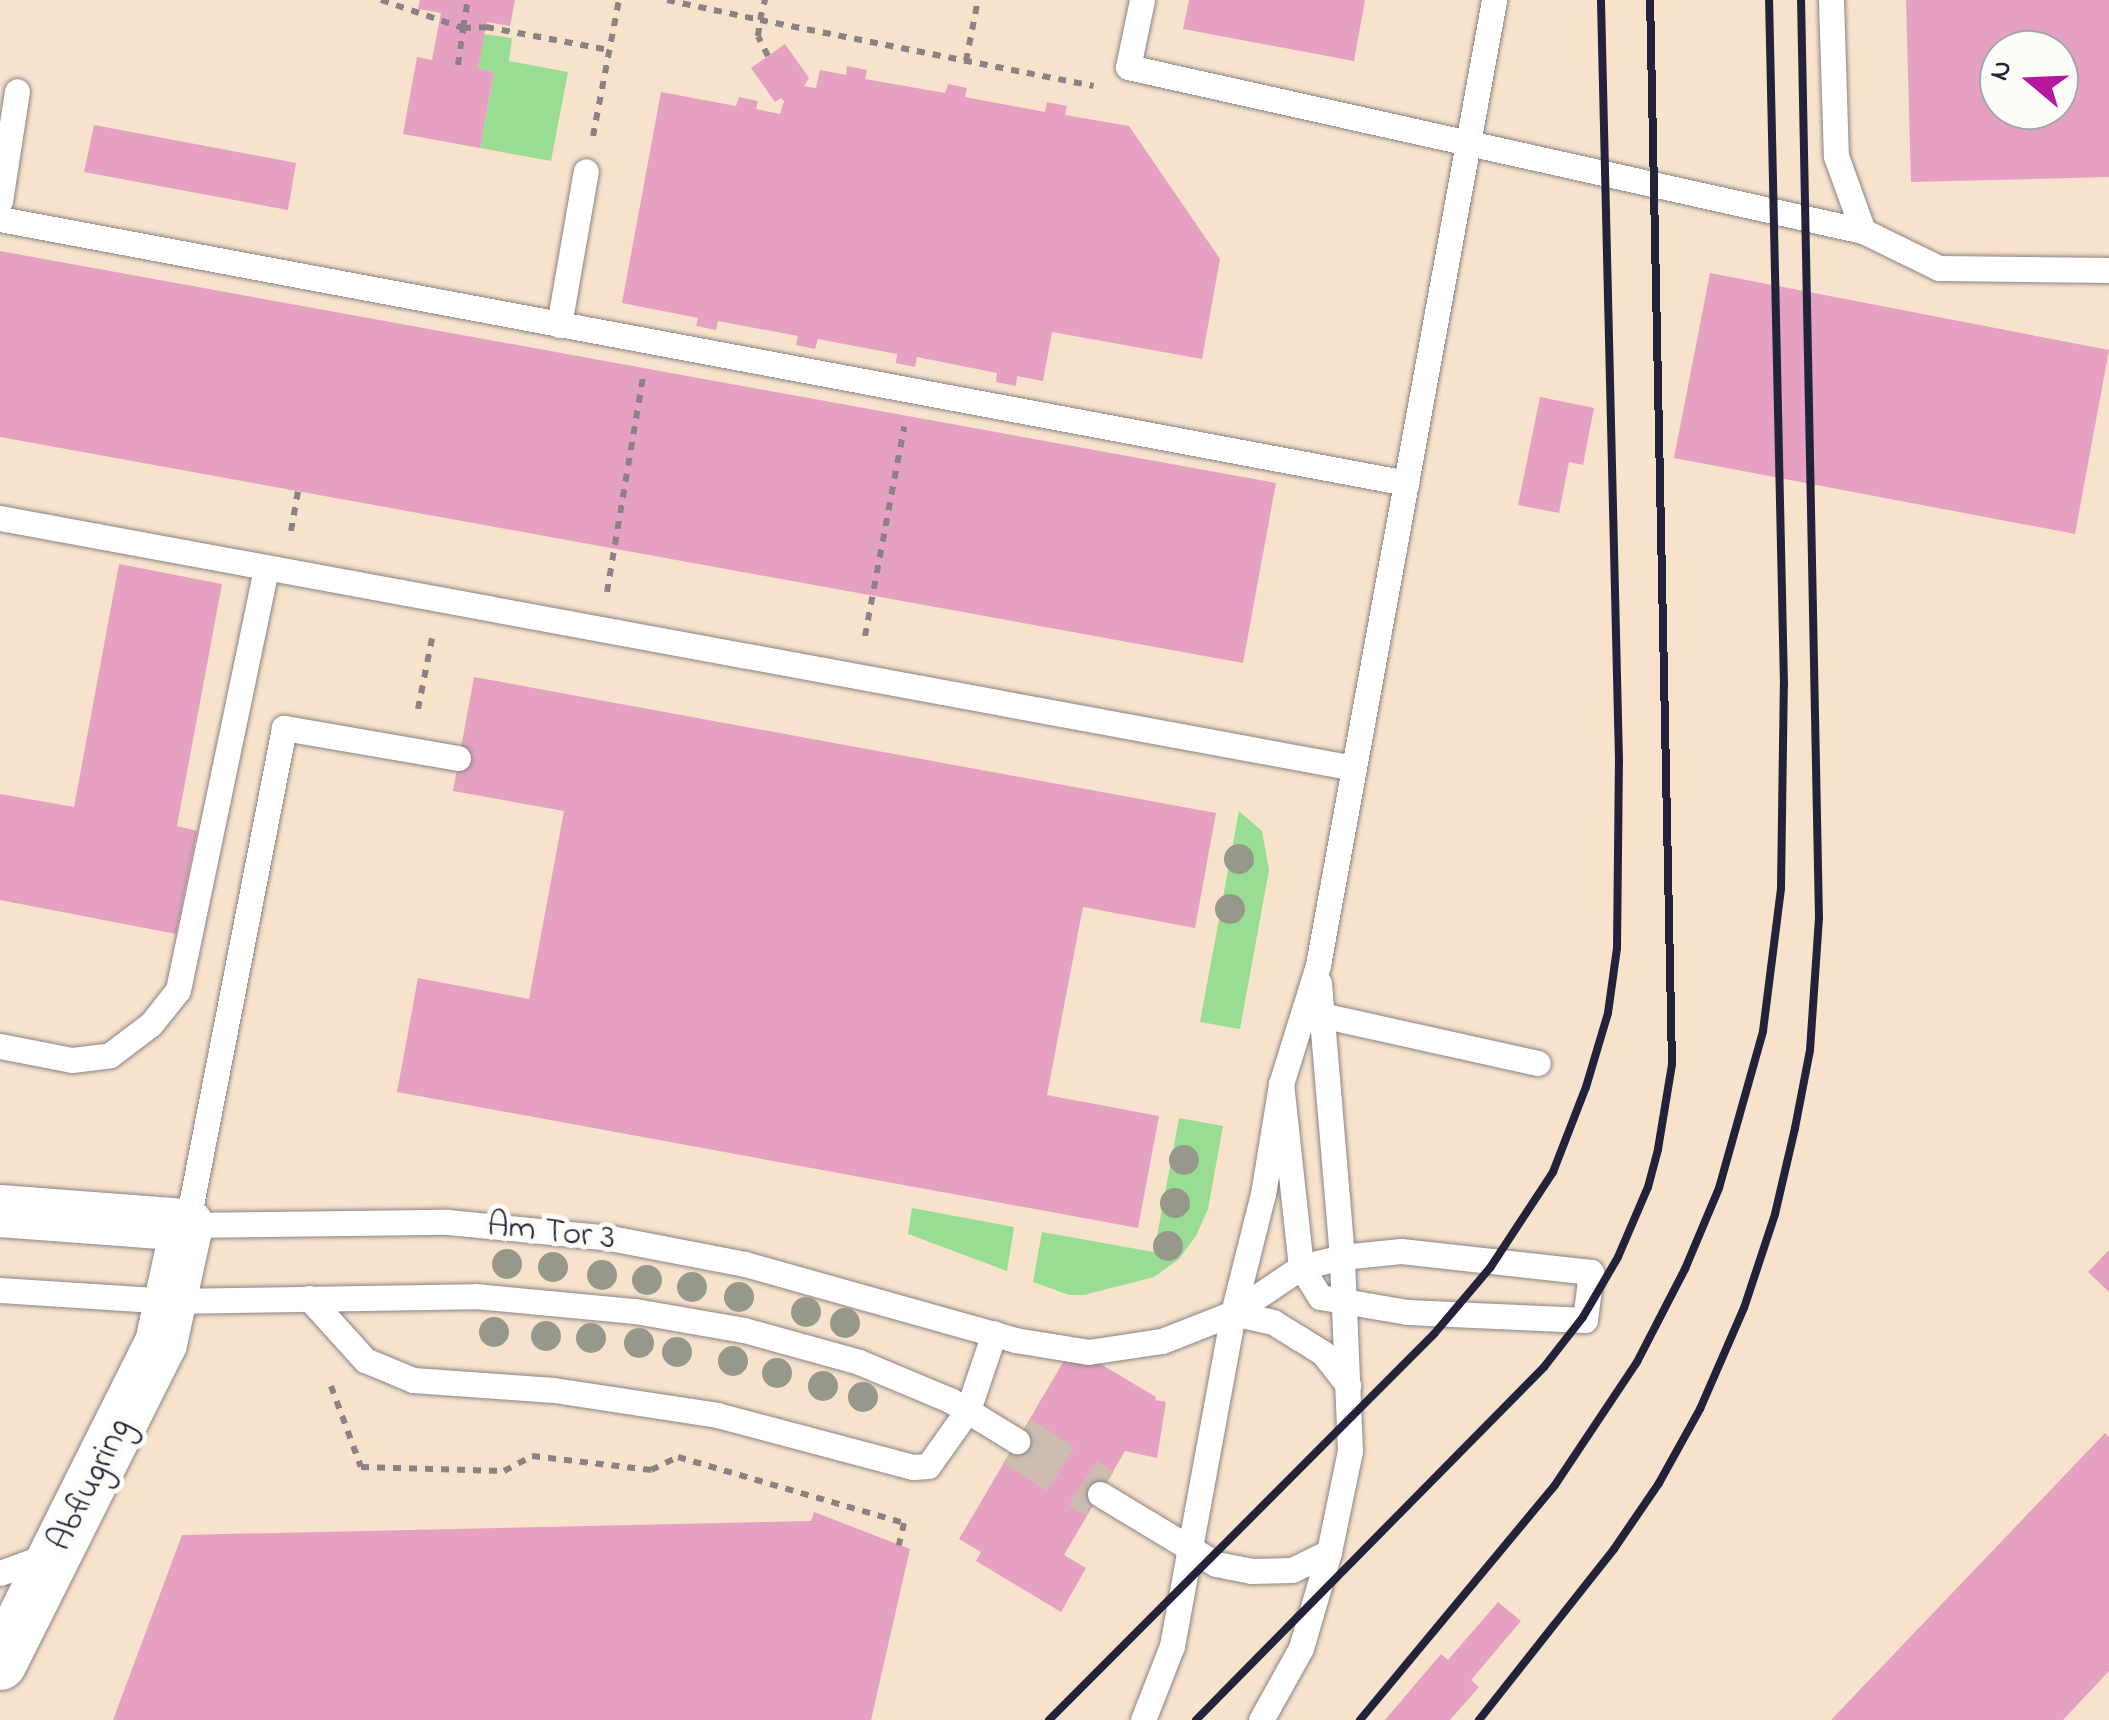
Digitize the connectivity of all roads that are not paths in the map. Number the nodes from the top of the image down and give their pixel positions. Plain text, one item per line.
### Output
1 (1142, 0) edge
2 (1494, 0) edge
3 (1831, 0) edge
4 (17, 91) dead end
5 (1469, 143) junction
6 (586, 172) road end
7 (0, 200) edge
8 (0, 219) edge
9 (1863, 231) junction
10 (2109, 270) edge
11 (559, 325) junction
12 (1406, 483) junction
13 (0, 518) edge
14 (266, 568) junction
15 (458, 758) dead end
16 (1354, 768) junction
17 (1318, 965) junction
18 (1321, 1015) junction
19 (0, 1046) edge
20 (1538, 1062) dead end
21 (1282, 1084) junction
22 (0, 1211) edge
23 (187, 1225) junction
24 (1342, 1256) junction
25 (1302, 1267) junction
26 (0, 1290) edge
27 (309, 1298) junction
28 (171, 1301) junction
29 (1345, 1302) junction
30 (1233, 1312) junction
31 (994, 1334) junction
32 (1348, 1384) junction
33 (968, 1410) junction
34 (1017, 1441) tunnel mouth
35 (1100, 1494) tunnel mouth
36 (56, 1552) junction
37 (1191, 1552) junction
38 (1329, 1552) junction
39 (0, 1573) edge
40 (0, 1664) edge
41 (1143, 1720) edge
42 (1261, 1720) edge

1 - 5 lane
2 - 5 lane
3 - 9 lane
4 - 7 lane
5 - 9 lane
5 - 12 lane
6 - 11 lane
8 - 11 lane
9 - 10 lane
11 - 12 lane
12 - 16 lane
13 - 14 lane
14 - 16 lane
14 - 19 lane
15 - 23 lane
16 - 17 lane
17 - 18 lane
17 - 21 lane
18 - 20 lane
18 - 24 lane
21 - 25 lane
21 - 30 lane
22 - 23 street, Am Tor 3
23 - 28 street, Abflugring
23 - 31 lane, Am Tor 3
24 - 25 lane, Am Tor 3
24 - 29 lane
24 - 29 lane, Am Tor 3
25 - 29 lane
25 - 30 lane, Am Tor 3
26 - 28 lane, Am Tor 3
27 - 28 lane, Am Tor 3
27 - 33 lane, Am Tor 3
27 - 33 lane
28 - 36 street, Abflugring
29 - 32 lane
30 - 31 lane, Am Tor 3
30 - 32 lane
30 - 37 lane
31 - 33 lane
32 - 38 lane
33 - 34 lane
35 - 37 lane
36 - 39 lane
36 - 40 street, Abflugring
37 - 38 lane
37 - 41 lane
38 - 42 lane

